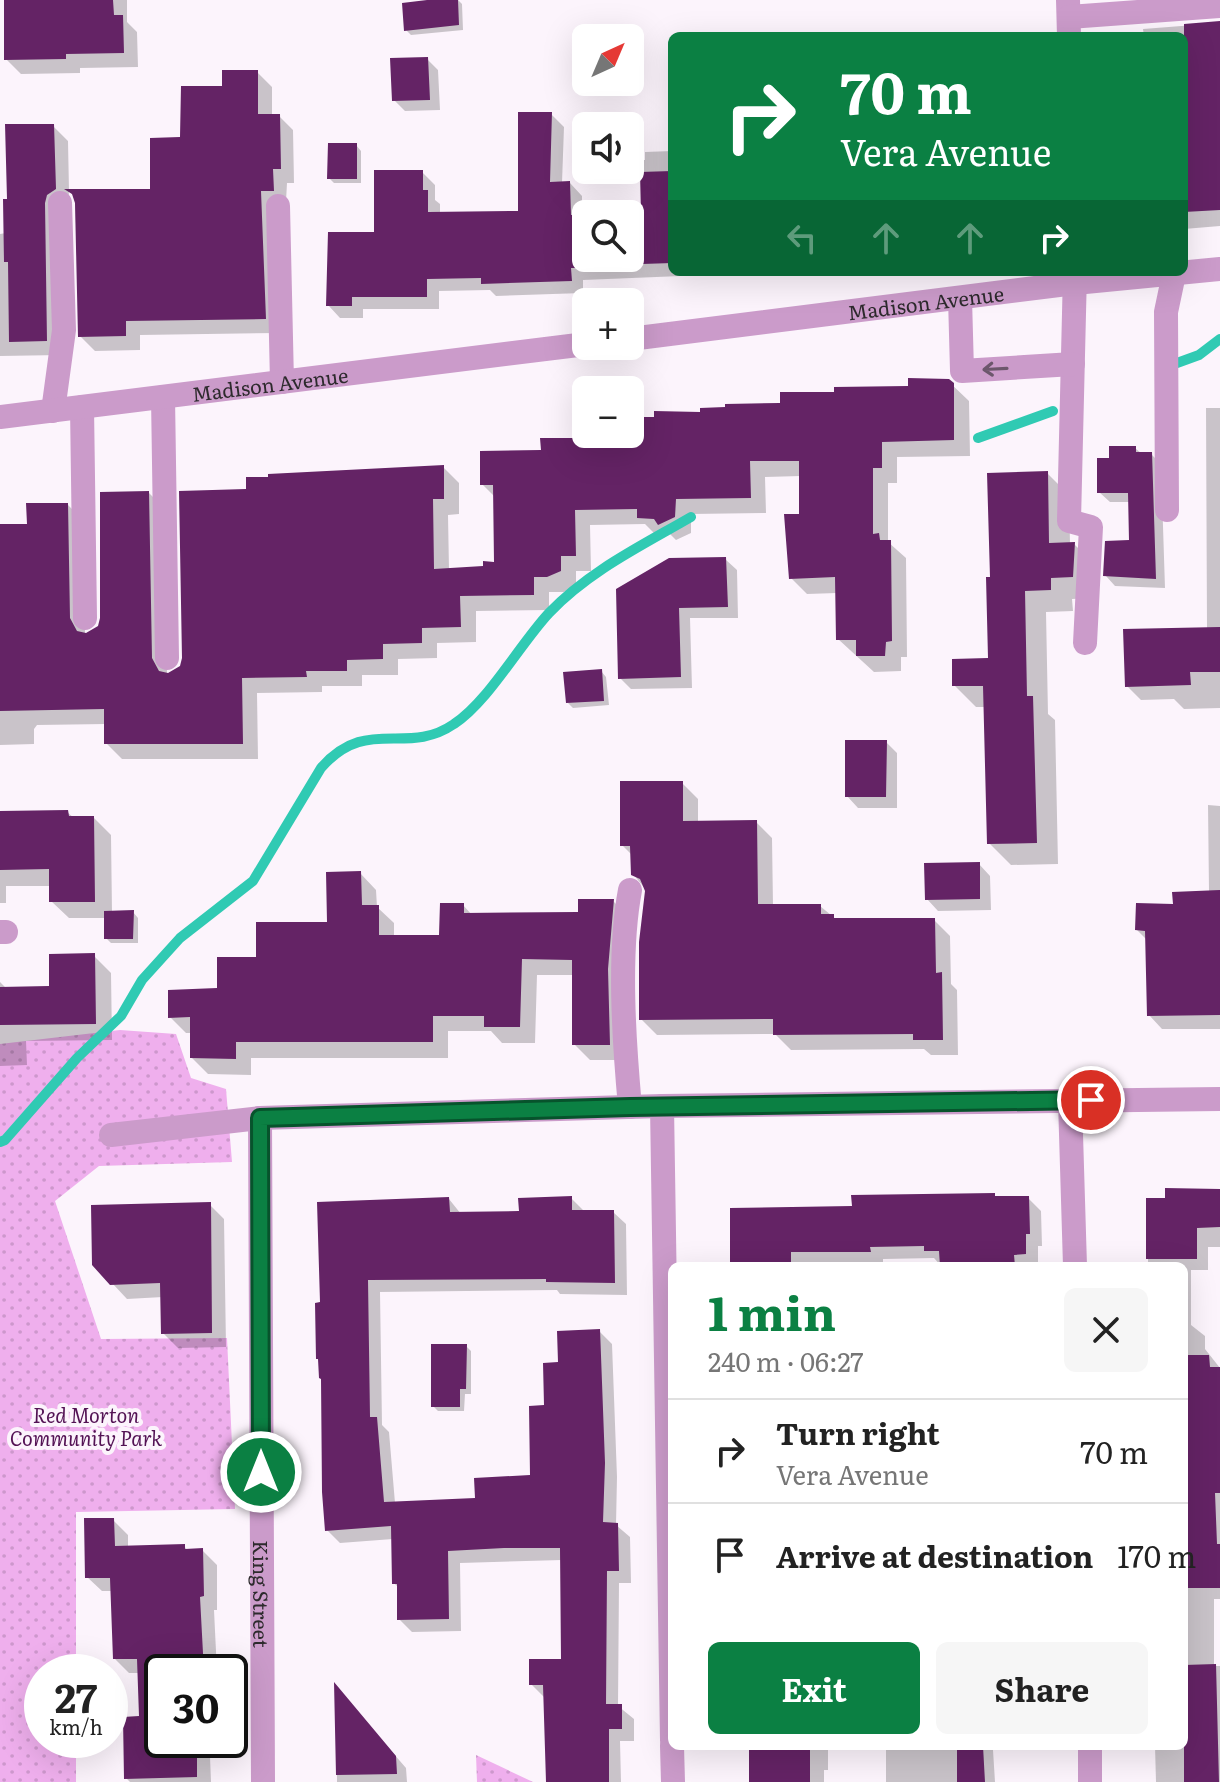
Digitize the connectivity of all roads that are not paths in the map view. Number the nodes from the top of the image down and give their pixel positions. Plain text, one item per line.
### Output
1 (1220, 6) edge
2 (1069, 18) edge
3 (60, 203) dead end
4 (278, 206) dead end
5 (1220, 269) edge
6 (1188, 272) edge
7 (1124, 276) edge
8 (1174, 276) edge
9 (1075, 278) edge
10 (960, 298) junction
11 (644, 337) edge
12 (572, 346) edge
13 (1073, 364) junction
14 (282, 382) junction
15 (163, 397) junction
16 (82, 407) junction
17 (53, 411) junction
18 (0, 417) edge
19 (1167, 510) dead end
20 (85, 618) dead end
21 (1085, 643) dead end
22 (167, 658) dead end
23 (630, 890) dead end
24 (1220, 1099) edge
25 (1070, 1101) junction
26 (662, 1106) junction
27 (630, 1107) junction
28 (260, 1118) junction
29 (111, 1135) dead end
30 (1075, 1262) edge
31 (668, 1486) edge
32 (672, 1750) edge
33 (1090, 1750) edge
34 (263, 1782) edge
35 (673, 1782) edge
36 (1090, 1782) edge

1 - 2 street
3 - 17 street
4 - 14 street
5 - 6 street, Madison Avenue
7 - 9 street, Madison Avenue
8 - 19 street
9 - 10 street, Madison Avenue
9 - 13 street
10 - 11 street, Madison Avenue
13 -> 10 street
12 - 14 street, Madison Avenue
13 - 21 street
14 - 15 street, Madison Avenue
15 - 16 street, Madison Avenue
15 - 22 street
16 - 17 street, Madison Avenue
16 - 20 street
17 - 18 street, Madison Avenue
23 - 27 street
24 - 25 street
25 - 26 street
25 - 30 street
26 - 27 street
26 - 31 street
27 - 28 street
28 - 29 street
28 - 34 street, King Street
32 - 35 street
33 - 36 street

